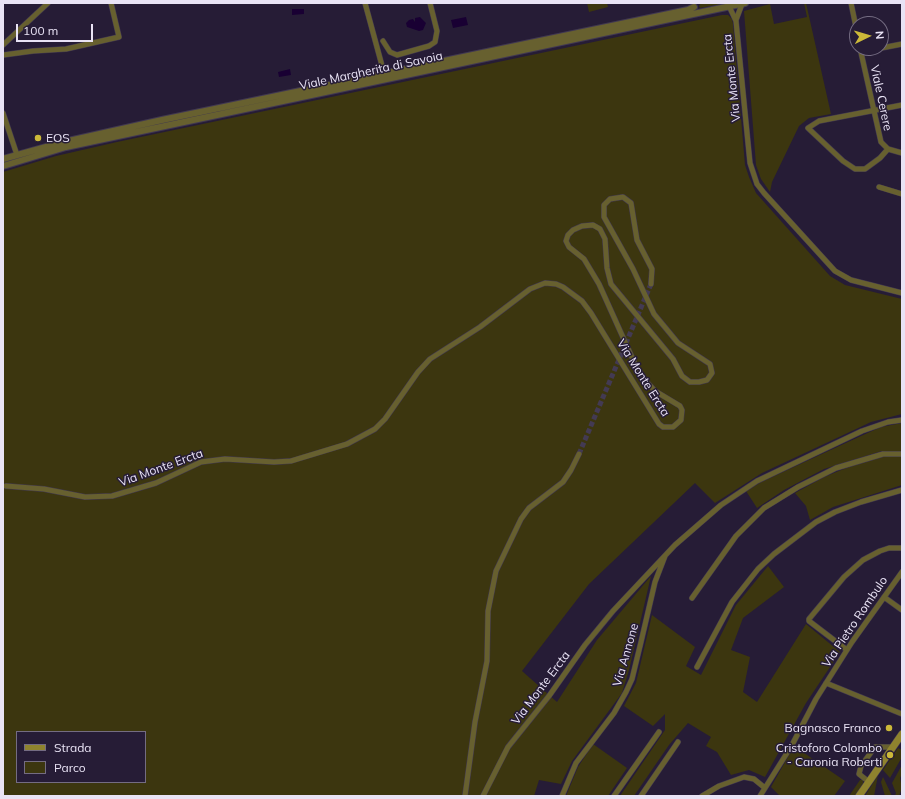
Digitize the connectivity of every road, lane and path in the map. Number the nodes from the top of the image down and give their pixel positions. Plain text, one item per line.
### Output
1 (48, 3) edge
2 (110, 3) edge
3 (365, 3) edge
4 (430, 3) edge
5 (743, 3) edge
6 (851, 3) edge
7 (694, 5) edge
8 (729, 6) junction
9 (699, 13) junction
10 (854, 16) edge
11 (736, 21) junction
12 (383, 41) dead end
13 (902, 44) edge
14 (3, 45) edge
15 (889, 46) edge
16 (3, 55) edge
17 (862, 56) edge
18 (384, 73) junction
19 (902, 105) edge
20 (874, 110) junction
21 (3, 113) edge
22 (888, 149) junction
23 (902, 153) edge
24 (16, 155) junction
25 (3, 159) edge
26 (3, 166) edge
27 (879, 187) dead end
28 (902, 194) edge
29 (651, 284) tunnel mouth
30 (902, 292) edge
31 (902, 420) edge
32 (579, 454) tunnel mouth
33 (902, 454) edge
34 (6, 486) dead end
35 (902, 490) edge
36 (902, 548) edge
37 (668, 552) junction
38 (902, 572) edge
39 (884, 597) junction
40 (692, 598) dead end
41 (902, 610) edge
42 (847, 650) junction
43 (697, 667) dead end
44 (826, 683) junction
45 (902, 714) edge
46 (659, 732) dead end
47 (902, 734) edge
48 (678, 742) dead end
49 (893, 747) junction
50 (869, 782) junction
51 (765, 788) junction
52 (465, 796) edge
53 (483, 796) edge
54 (562, 796) edge
55 (614, 796) edge
56 (641, 796) edge
57 (702, 796) edge
58 (760, 796) edge
59 (859, 796) edge

1 - 14 street
2 - 16 street
3 - 18 street
4 - 12 street
5 - 8 street, Viale Margherita di Savoia
5 - 11 street
6 - 10 street
7 - 9 street
7 - 18 street, Viale Margherita di Savoia
8 - 9 street, Viale Margherita di Savoia
8 - 11 street
9 - 26 street, Viale Margherita di Savoia
11 - 30 street, Via Monte Ercta
13 - 15 street
17 - 20 street, Viale Cerere
18 - 24 street, Viale Margherita di Savoia
19 - 20 street
20 - 22 street, Viale Cerere
20 - 22 street
21 - 24 street
22 - 23 street
24 - 25 street, Viale Margherita di Savoia
27 - 28 street
29 - 34 street, Via Monte Ercta
31 - 37 street, Via Monte Ercta
32 - 52 street
33 - 40 street
35 - 43 street
36 - 42 street
37 - 53 street, Via Monte Ercta
37 - 54 street, Via Annone
38 - 39 street, Via Pietro Rombulo
39 - 41 street
39 - 42 street, Via Pietro Rombulo
42 - 44 street, Via Pietro Rombulo
44 - 45 street
44 - 51 street, Via Pietro Rombulo
46 - 55 street
47 - 49 main road
48 - 56 street
49 - 50 main road
49 - 50 street
50 - 59 main road
51 - 57 street
51 - 58 street, Via Pietro Rombulo

